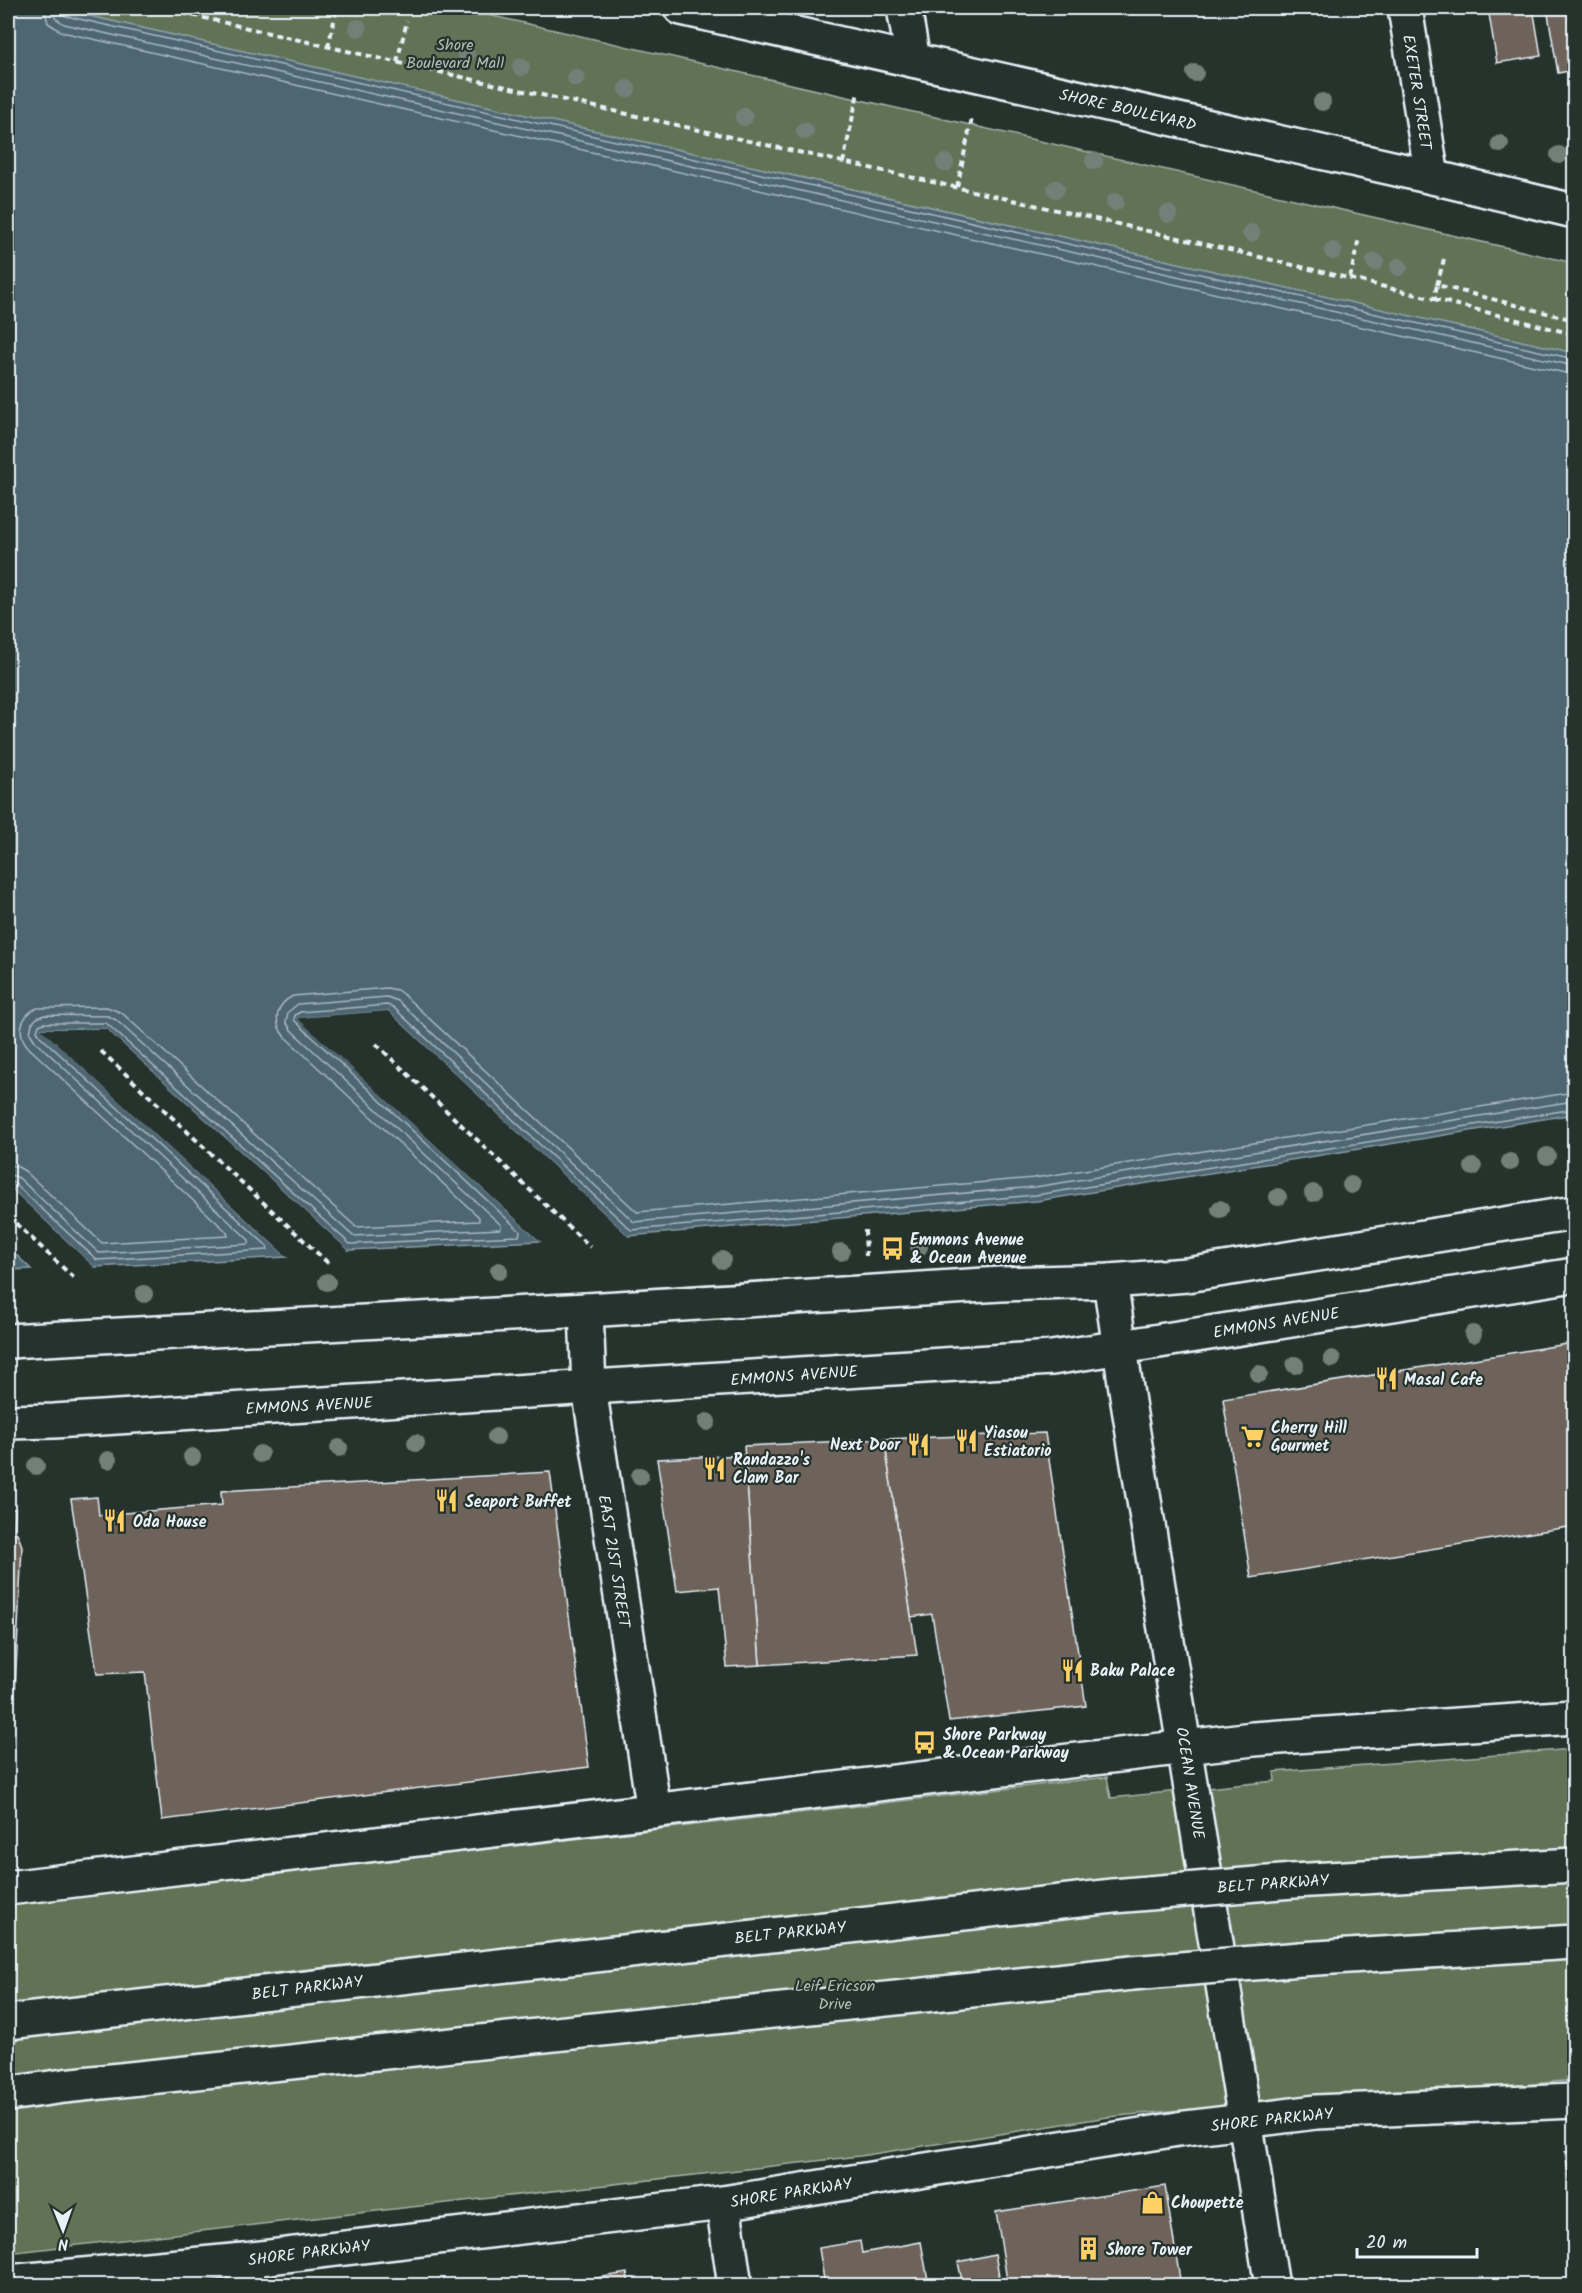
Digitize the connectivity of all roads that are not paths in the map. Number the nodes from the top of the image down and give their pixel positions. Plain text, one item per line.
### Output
1 (681, 8) edge
2 (904, 8) edge
3 (1405, 8) edge
4 (913, 60) junction
5 (1432, 177) junction
6 (1575, 211) edge
7 (1575, 1213) edge
8 (1575, 1275) edge
9 (1110, 1281) junction
10 (586, 1310) junction
11 (8, 1341) edge
12 (1119, 1347) junction
13 (589, 1388) junction
14 (8, 1422) edge
15 (1575, 1717) edge
16 (1185, 1748) junction
17 (654, 1811) junction
18 (1575, 1865) edge
19 (8, 1888) edge
20 (1575, 1942) edge
21 (8, 2022) edge
22 (8, 2094) edge
23 (1575, 2101) edge
24 (1245, 2121) junction
25 (723, 2203) junction
26 (246, 2273) edge
27 (8, 2282) edge
28 (735, 2286) edge
29 (1272, 2286) edge

1 - 4 main road, SHORE BOULEVARD
2 - 4 main road
3 - 5 main road, EXETER STREET
4 - 5 main road, SHORE BOULEVARD
5 - 6 main road, SHORE BOULEVARD
7 - 9 main road
8 - 12 main road, EMMONS AVENUE
9 - 10 main road
9 - 12 main road, OCEAN AVENUE
10 - 11 main road
10 - 13 main road, EAST 21ST STREET
12 - 13 main road, EMMONS AVENUE
12 - 16 main road, OCEAN AVENUE
13 - 14 main road, EMMONS AVENUE
13 - 17 main road, EAST 21ST STREET
15 - 16 main road
16 - 17 main road
16 - 24 main road, OCEAN AVENUE
17 - 19 main road
18 - 21 main road, BELT PARKWAY, bridge
20 - 22 main road, bridge
23 - 24 main road, SHORE PARKWAY
24 - 25 main road, SHORE PARKWAY
24 - 29 main road, OCEAN AVENUE
25 - 26 main road, SHORE PARKWAY
25 - 28 main road
26 - 27 main road, SHORE PARKWAY

